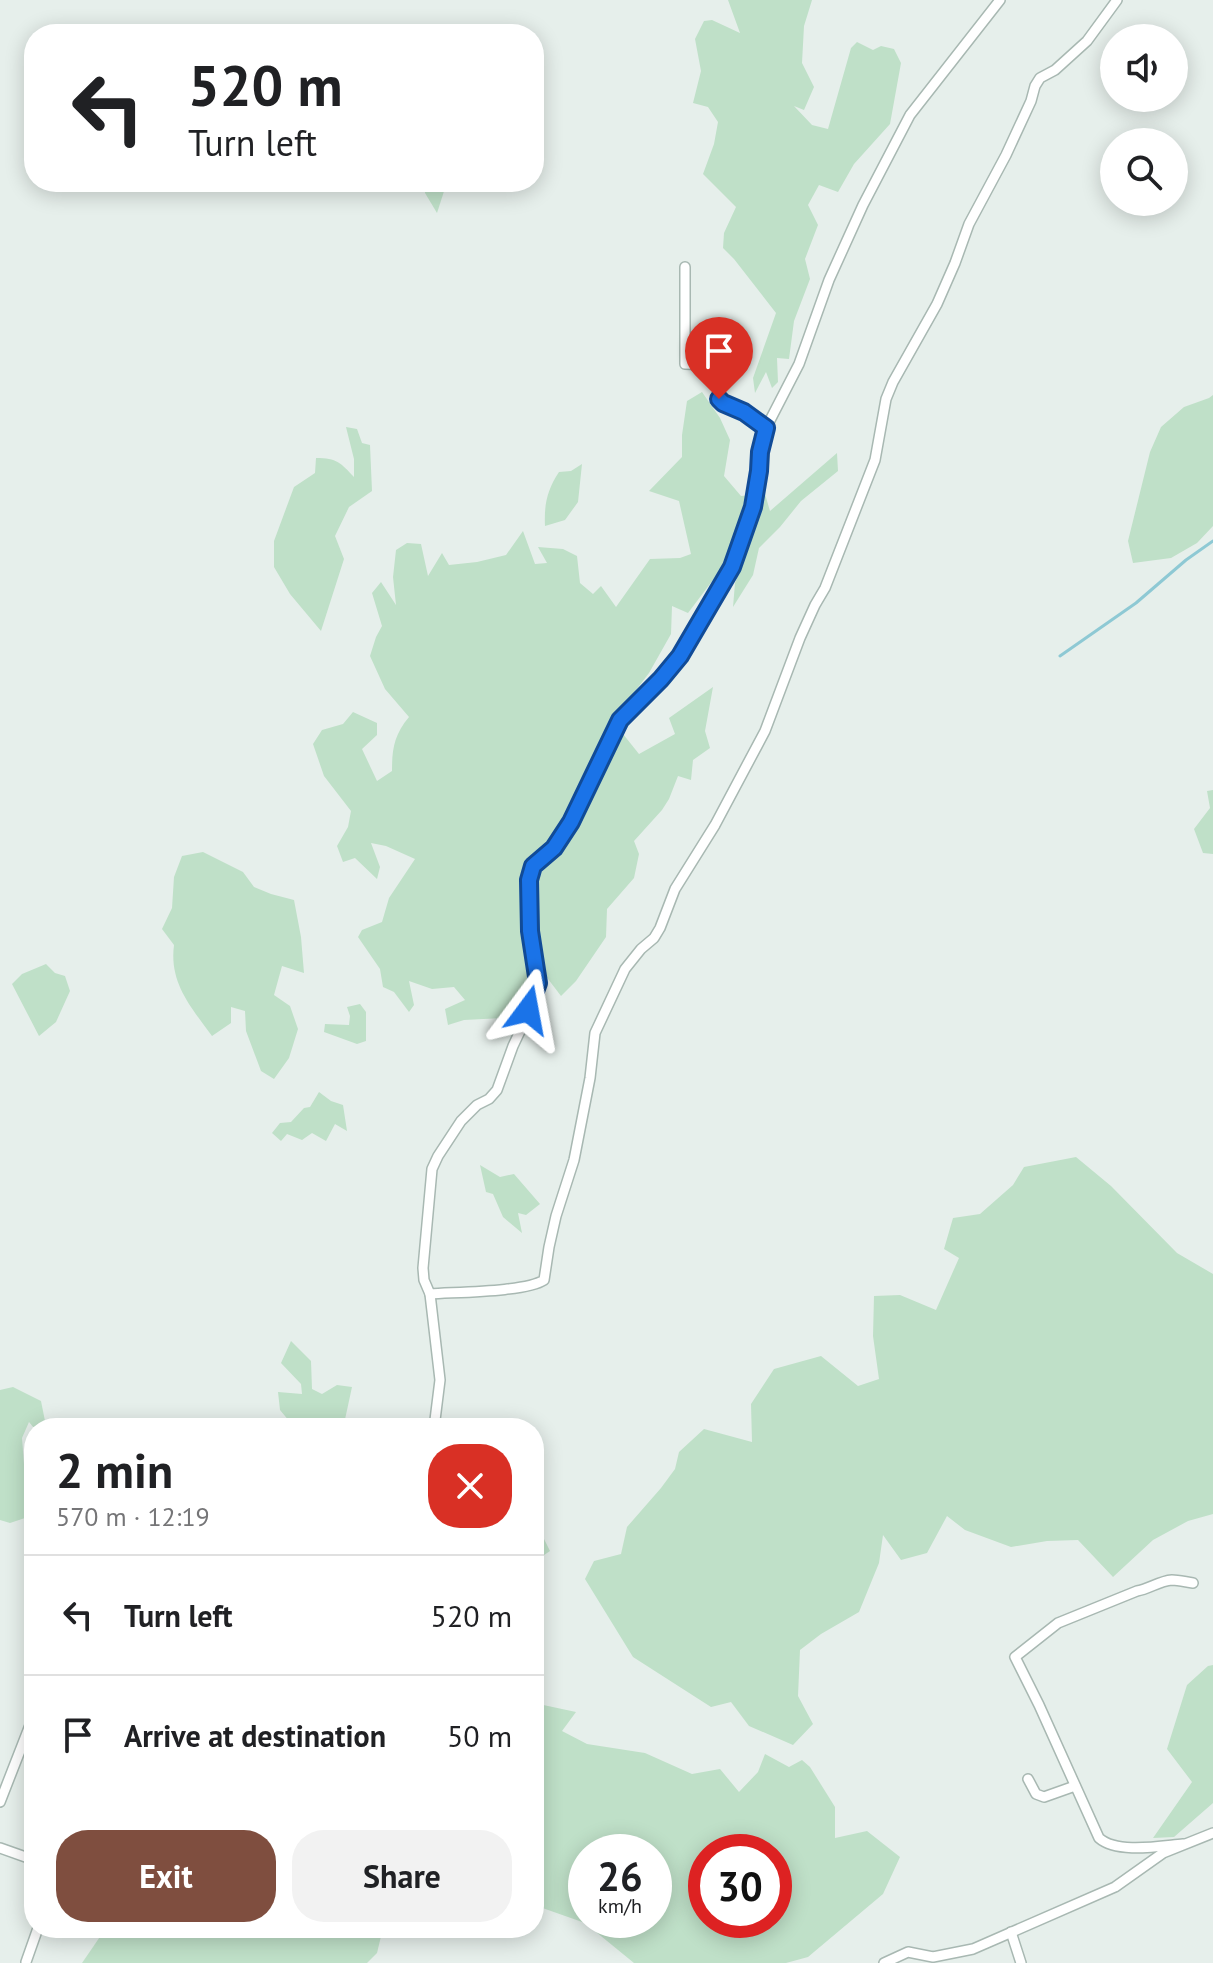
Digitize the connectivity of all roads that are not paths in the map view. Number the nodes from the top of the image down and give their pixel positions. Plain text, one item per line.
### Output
1 (1000, 0) edge
2 (1117, 0) edge
3 (685, 267) dead end
4 (766, 428) junction
5 (430, 1294) junction
6 (435, 1418) edge
7 (1193, 1583) dead end
8 (24, 1741) edge
9 (1028, 1779) dead end
10 (1075, 1786) junction
11 (0, 1802) edge
12 (1213, 1833) edge
13 (1183, 1844) junction
14 (0, 1848) edge
15 (24, 1856) edge
16 (1011, 1932) junction
17 (34, 1938) edge
18 (26, 1962) edge
19 (884, 1963) edge
20 (1021, 1963) edge

1 - 4 street
2 - 5 street
3 - 4 street
4 - 5 street
5 - 6 street
7 - 10 street
8 - 11 street
9 - 10 street
10 - 13 street
12 - 13 street
13 - 16 street
14 - 15 street
16 - 19 street
16 - 20 street
17 - 18 street

